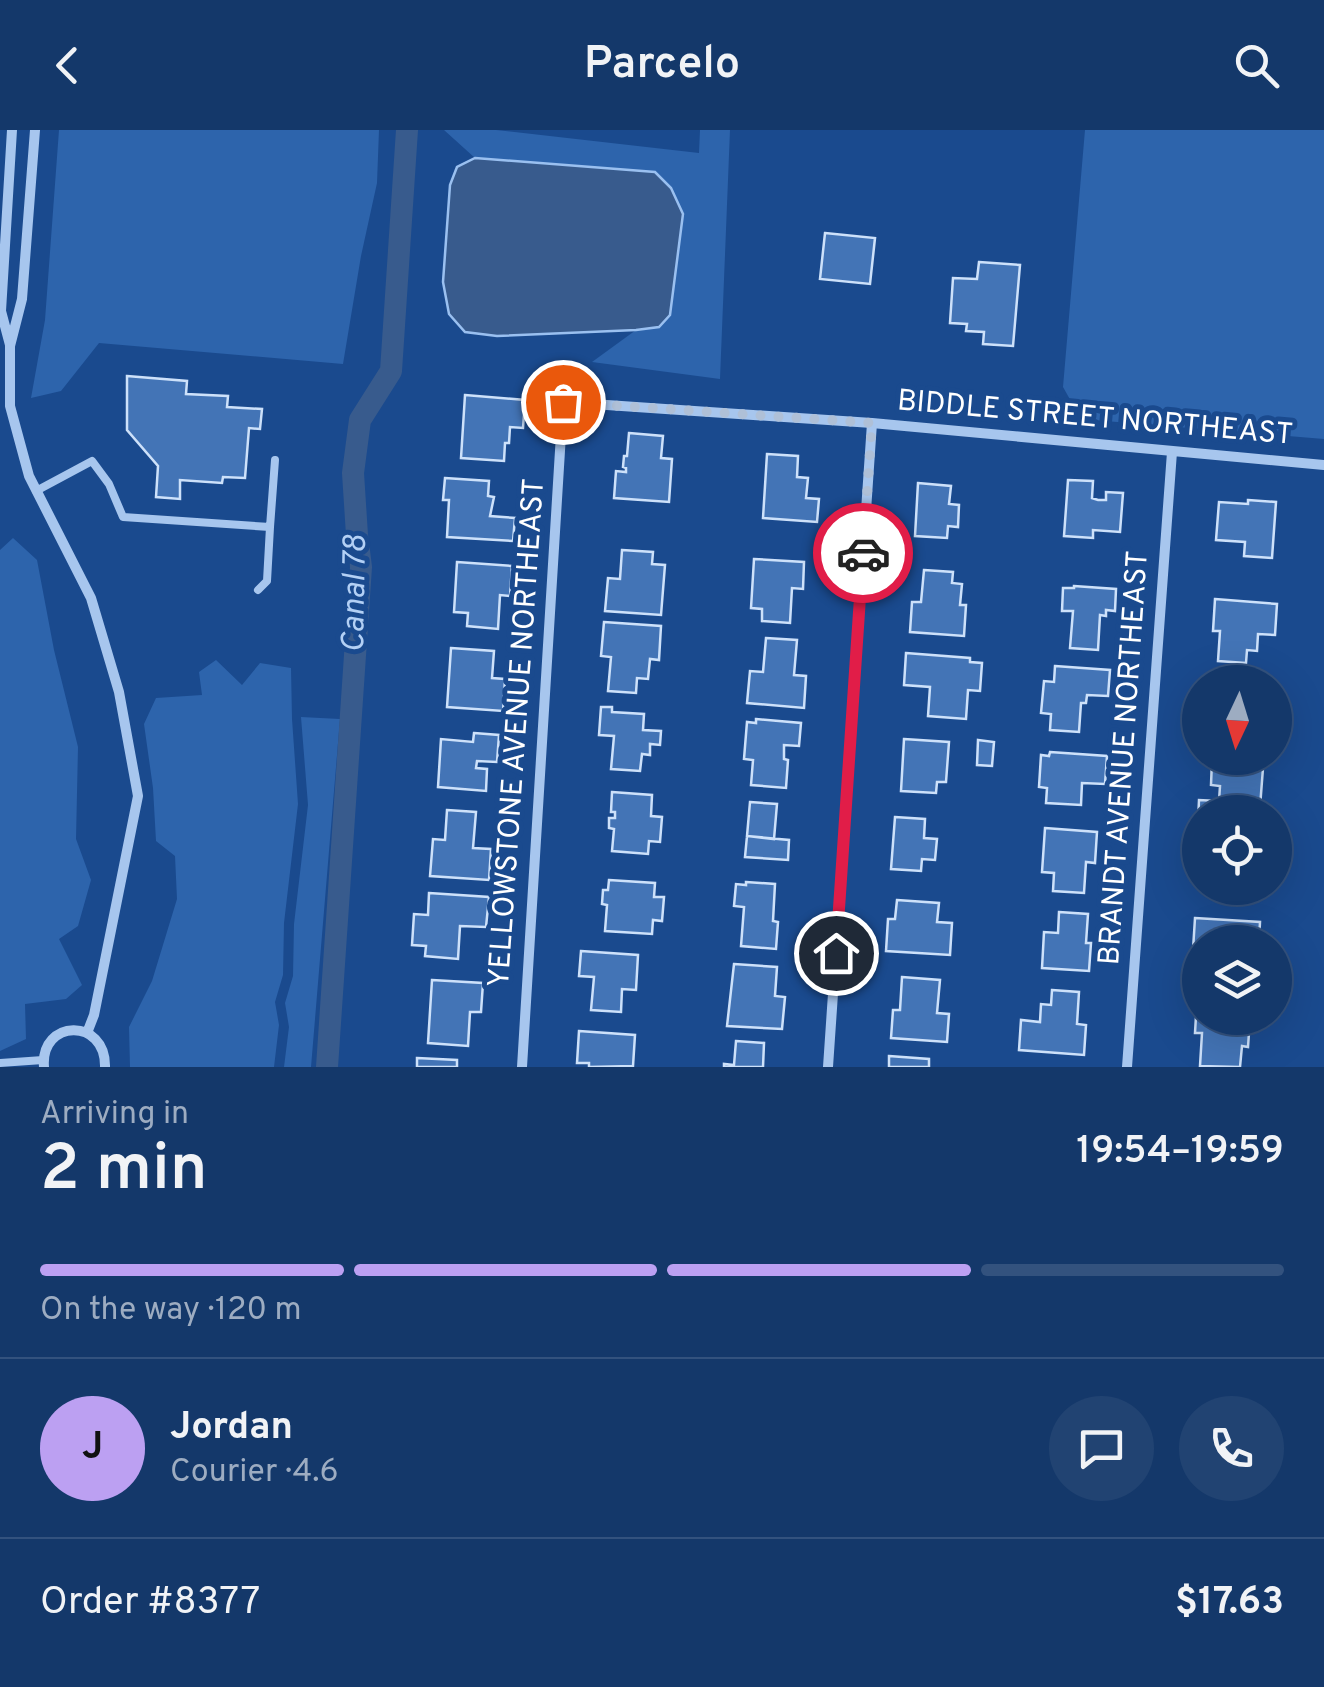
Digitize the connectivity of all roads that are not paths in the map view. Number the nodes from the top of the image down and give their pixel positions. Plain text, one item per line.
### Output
1 (12, 130) edge
2 (34, 130) edge
3 (10, 346) junction
4 (563, 402) joint
5 (872, 423) junction
6 (1172, 452) junction
7 (275, 460) dead end
8 (1324, 464) edge
9 (36, 491) junction
10 (270, 527) junction
11 (258, 590) dead end
12 (87, 1033) junction
13 (0, 1063) edge
14 (43, 1063) edge
15 (104, 1067) edge
16 (522, 1067) edge
17 (828, 1067) edge
18 (1127, 1067) edge

1 - 3 street
2 - 3 street
3 - 9 street
4 - 5 street, BIDDLE STREET NORTHEAST
4 - 16 street, YELLOWSTONE AVENUE NORTHEAST
5 - 6 street, BIDDLE STREET NORTHEAST
5 - 17 street
6 - 8 street, BIDDLE STREET NORTHEAST
6 - 18 street, BRANDT AVENUE NORTHEAST
7 - 10 lane
9 - 10 lane
9 - 12 street
10 - 11 lane
12 - 14 street
12 - 15 street
13 - 14 lane

